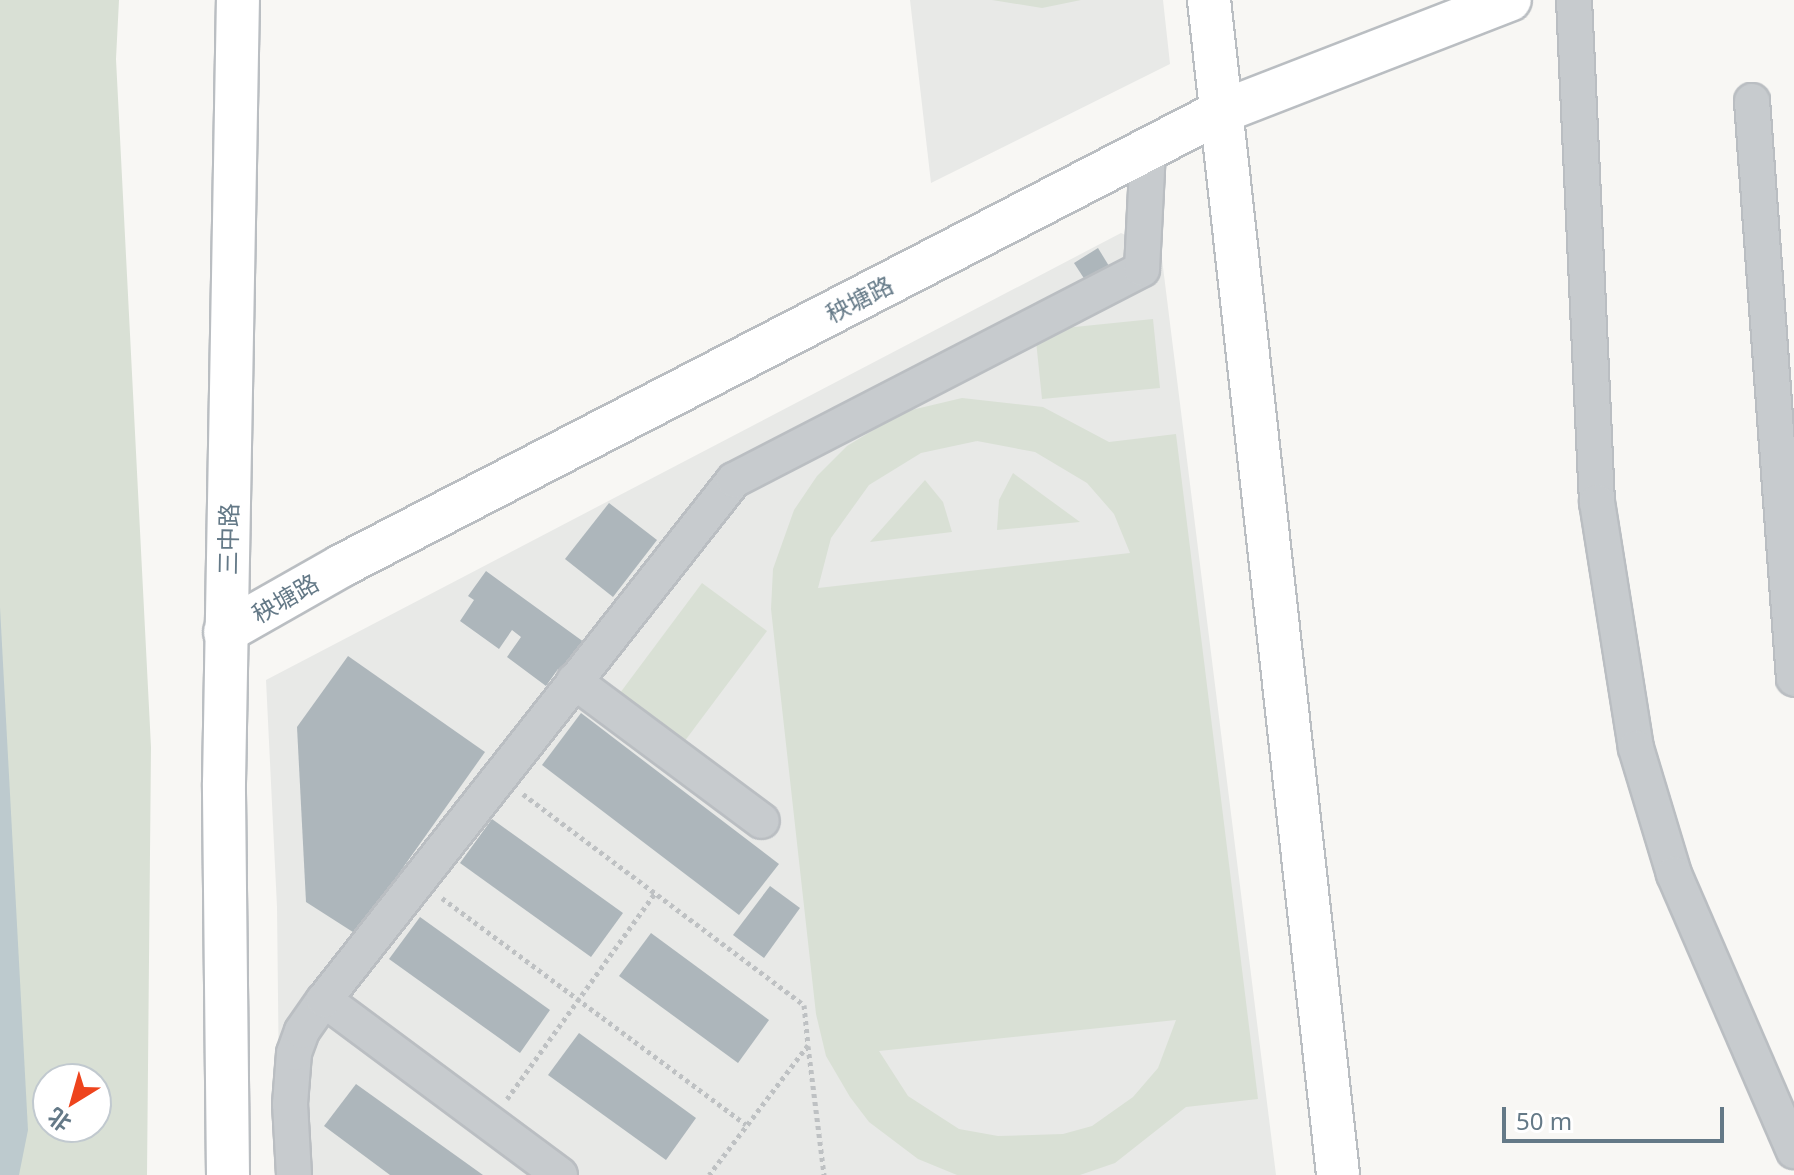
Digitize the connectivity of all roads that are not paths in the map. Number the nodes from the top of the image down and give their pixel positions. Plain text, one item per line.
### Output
1 (238, 0) edge
2 (1209, 0) edge
3 (1510, 0) edge
4 (1574, 0) edge
5 (1752, 101) dead end
6 (1218, 113) junction
7 (1148, 150) junction
8 (225, 632) junction
9 (1794, 678) edge
10 (574, 681) junction
11 (762, 821) dead end
12 (324, 1000) junction
13 (1792, 1139) edge
14 (228, 1175) edge
15 (294, 1175) edge
16 (560, 1175) edge
17 (1338, 1175) edge

1 - 8 main road, 三中路
2 - 6 main road
3 - 6 main road, 秧塘路
4 - 13 street
5 - 9 street
6 - 7 main road, 秧塘路
6 - 17 main road
7 - 8 main road, 秧塘路
7 - 10 street
8 - 14 main road, 三中路
10 - 11 street
10 - 12 street
12 - 15 street
12 - 16 street

